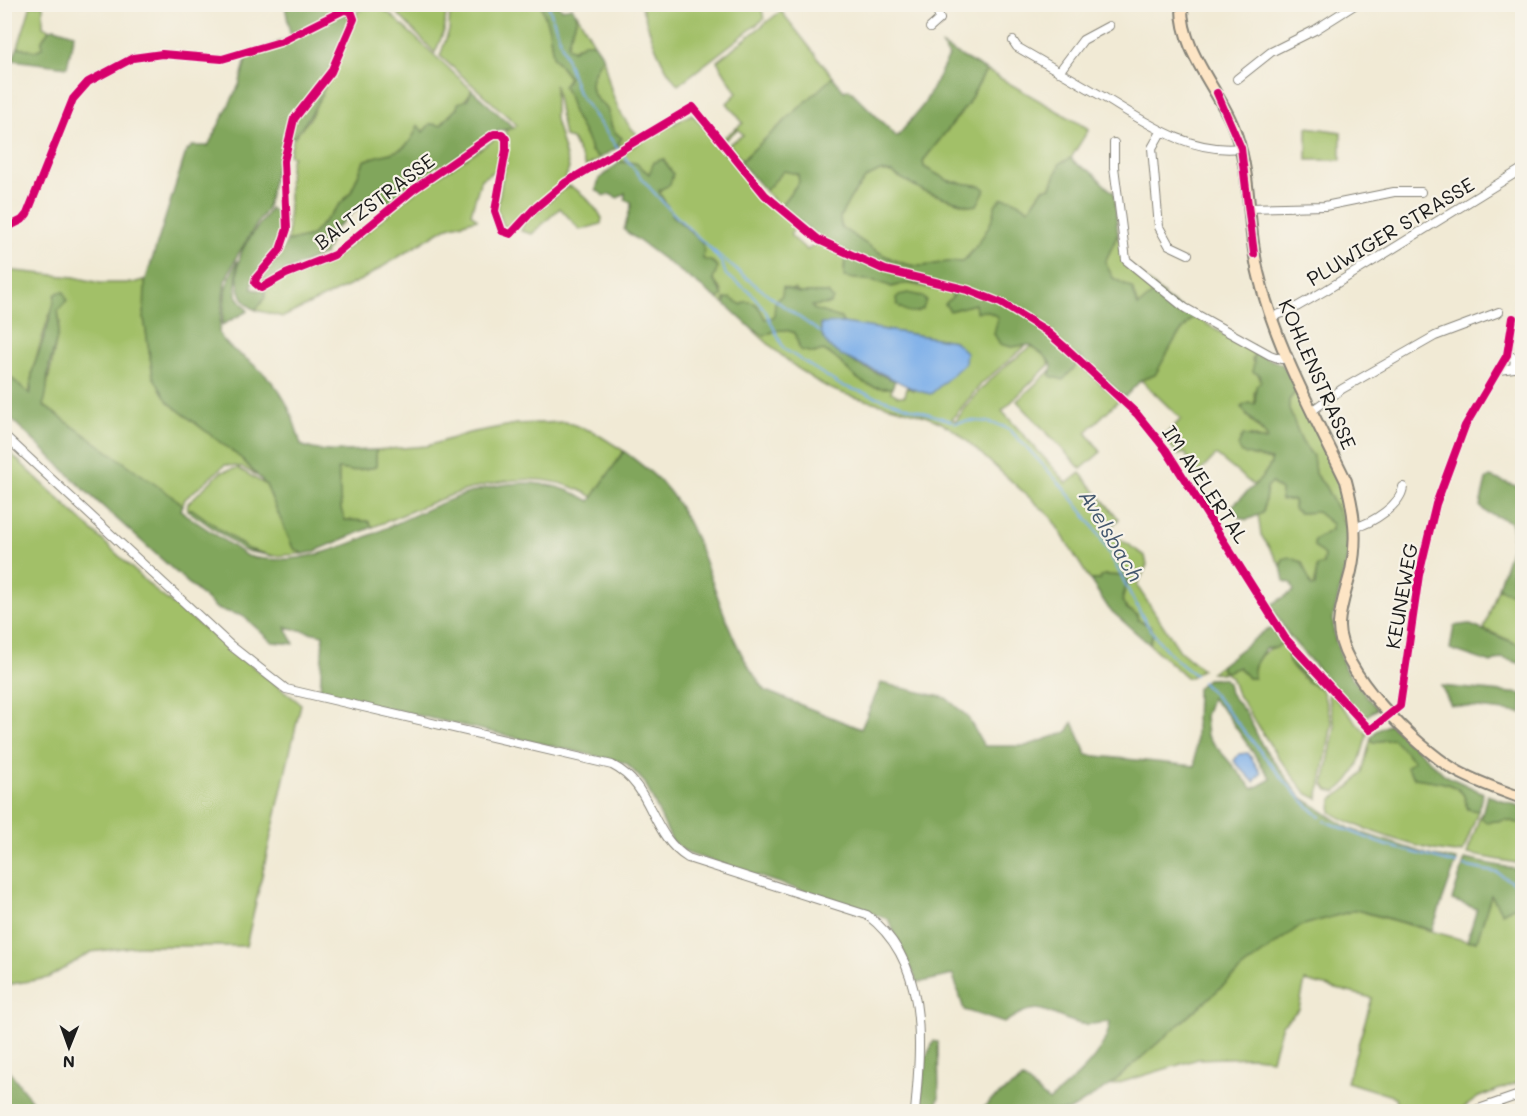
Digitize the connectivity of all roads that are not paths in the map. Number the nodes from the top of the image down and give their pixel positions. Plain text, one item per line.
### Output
1 (934, 4) edge
2 (1182, 4) edge
3 (1188, 4) edge
4 (1356, 4) edge
5 (1109, 26) dead end
6 (930, 28) dead end
7 (1013, 41) dead end
8 (1189, 44) junction
9 (1059, 72) junction
10 (1237, 79) dead end
11 (693, 107) joint
12 (1161, 132) junction
13 (1114, 142) dead end
14 (1241, 148) junction
15 (1522, 169) edge
16 (1421, 192) dead end
17 (1248, 208) junction
18 (4, 229) edge
19 (1188, 254) dead end
20 (1499, 312) dead end
21 (1272, 317) junction
22 (1513, 318) dead end
23 (1507, 355) junction
24 (1289, 358) junction
25 (1499, 369) junction
26 (1313, 410) junction
27 (4, 435) edge
28 (1403, 487) dead end
29 (1356, 527) junction
30 (1391, 713) junction
31 (1522, 798) edge
32 (1522, 1094) edge
33 (915, 1112) edge
34 (1470, 1112) edge

1 - 6 street
2 - 8 main road, KOHLENSTRASSE
3 - 8 main road, KOHLENSTRASSE
4 - 10 street
5 - 9 street
7 - 9 street
8 - 14 main road, KOHLENSTRASSE
9 - 12 street
11 - 18 street, BALTZSTRASSE
11 - 30 street, IM AVELERTAL
12 - 14 street
12 - 19 street
13 - 24 street
14 - 17 main road, KOHLENSTRASSE
15 - 21 street, PLUWIGER STRASSE
16 - 17 street
17 - 21 main road, KOHLENSTRASSE
20 - 26 street
21 - 24 main road, KOHLENSTRASSE
22 - 23 street, KEUNEWEG
23 - 25 street, KEUNEWEG
23 - 25 street, KEUNEWEG
24 - 26 main road, KOHLENSTRASSE
25 - 30 street, KEUNEWEG
26 - 29 main road, KOHLENSTRASSE
27 - 33 street
28 - 29 street
29 - 30 main road, KOHLENSTRASSE
30 - 31 main road
32 - 34 street

